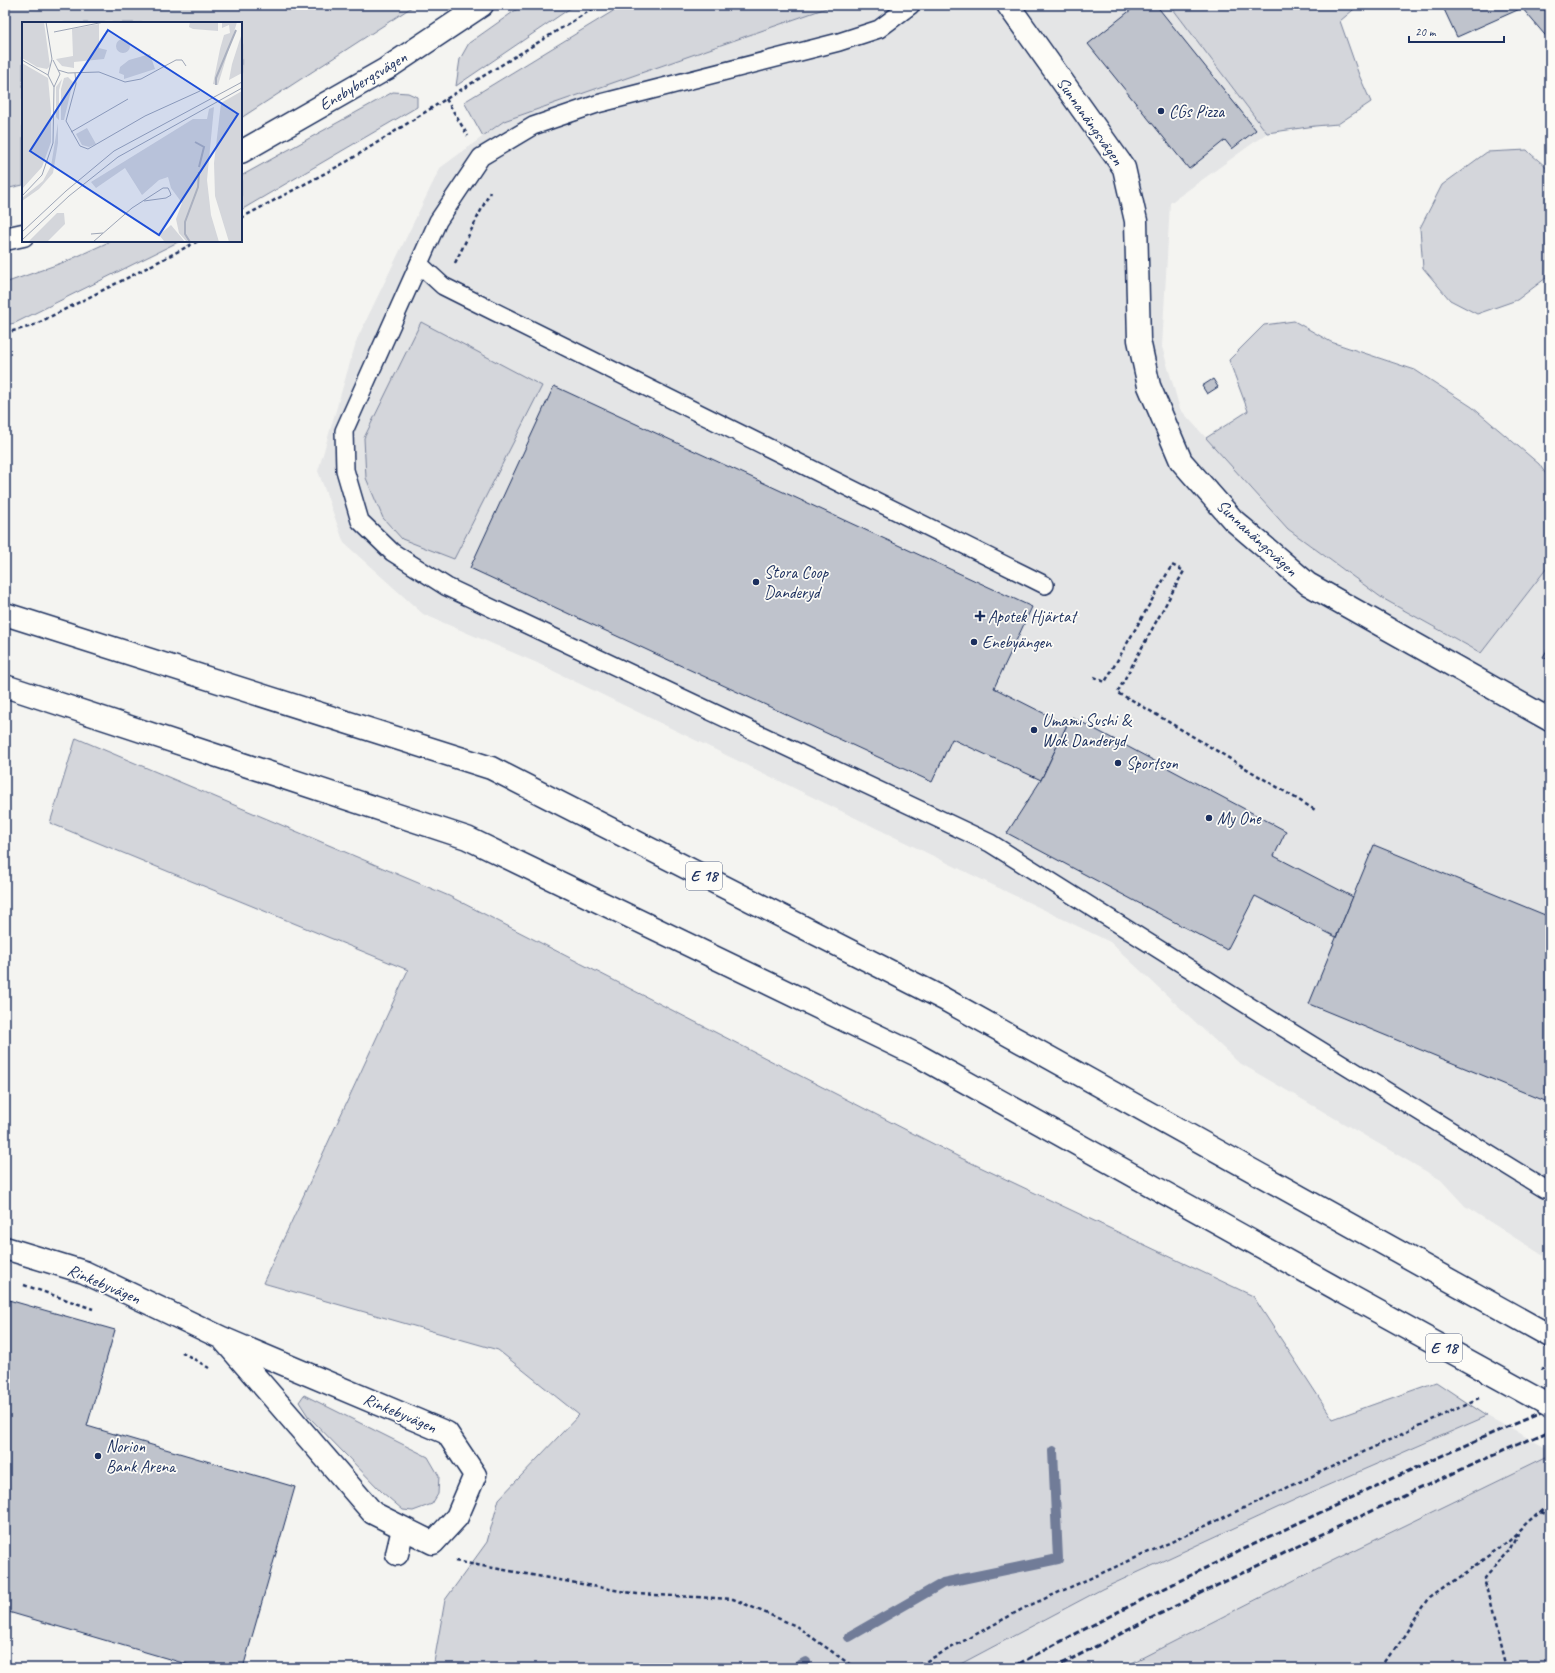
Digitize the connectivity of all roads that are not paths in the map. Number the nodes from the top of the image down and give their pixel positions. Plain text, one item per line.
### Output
1 (482, 5) edge
2 (911, 5) edge
3 (1008, 5) edge
4 (242, 151) edge
5 (22, 235) edge
6 (5, 239) edge
7 (419, 264) junction
8 (1045, 585) dead end
9 (5, 614) edge
10 (5, 686) edge
11 (1550, 720) edge
12 (1545, 1189) dead end
13 (5, 1248) edge
14 (1550, 1336) edge
15 (222, 1338) junction
16 (1550, 1406) edge
17 (403, 1529) junction
18 (397, 1554) dead end

1 - 4 main road, Enebybergsvägen
2 - 7 lane
3 - 11 main road, Sunnanängsvägen
5 - 6 main road
7 - 8 lane
7 - 12 lane
9 - 14 main road, E 18
10 - 16 main road, E 18, bridge
13 - 15 main road, Rinkebyvägen
15 - 17 main road, Rinkebyvägen
15 - 17 main road, Rinkebyvägen
17 - 18 main road

